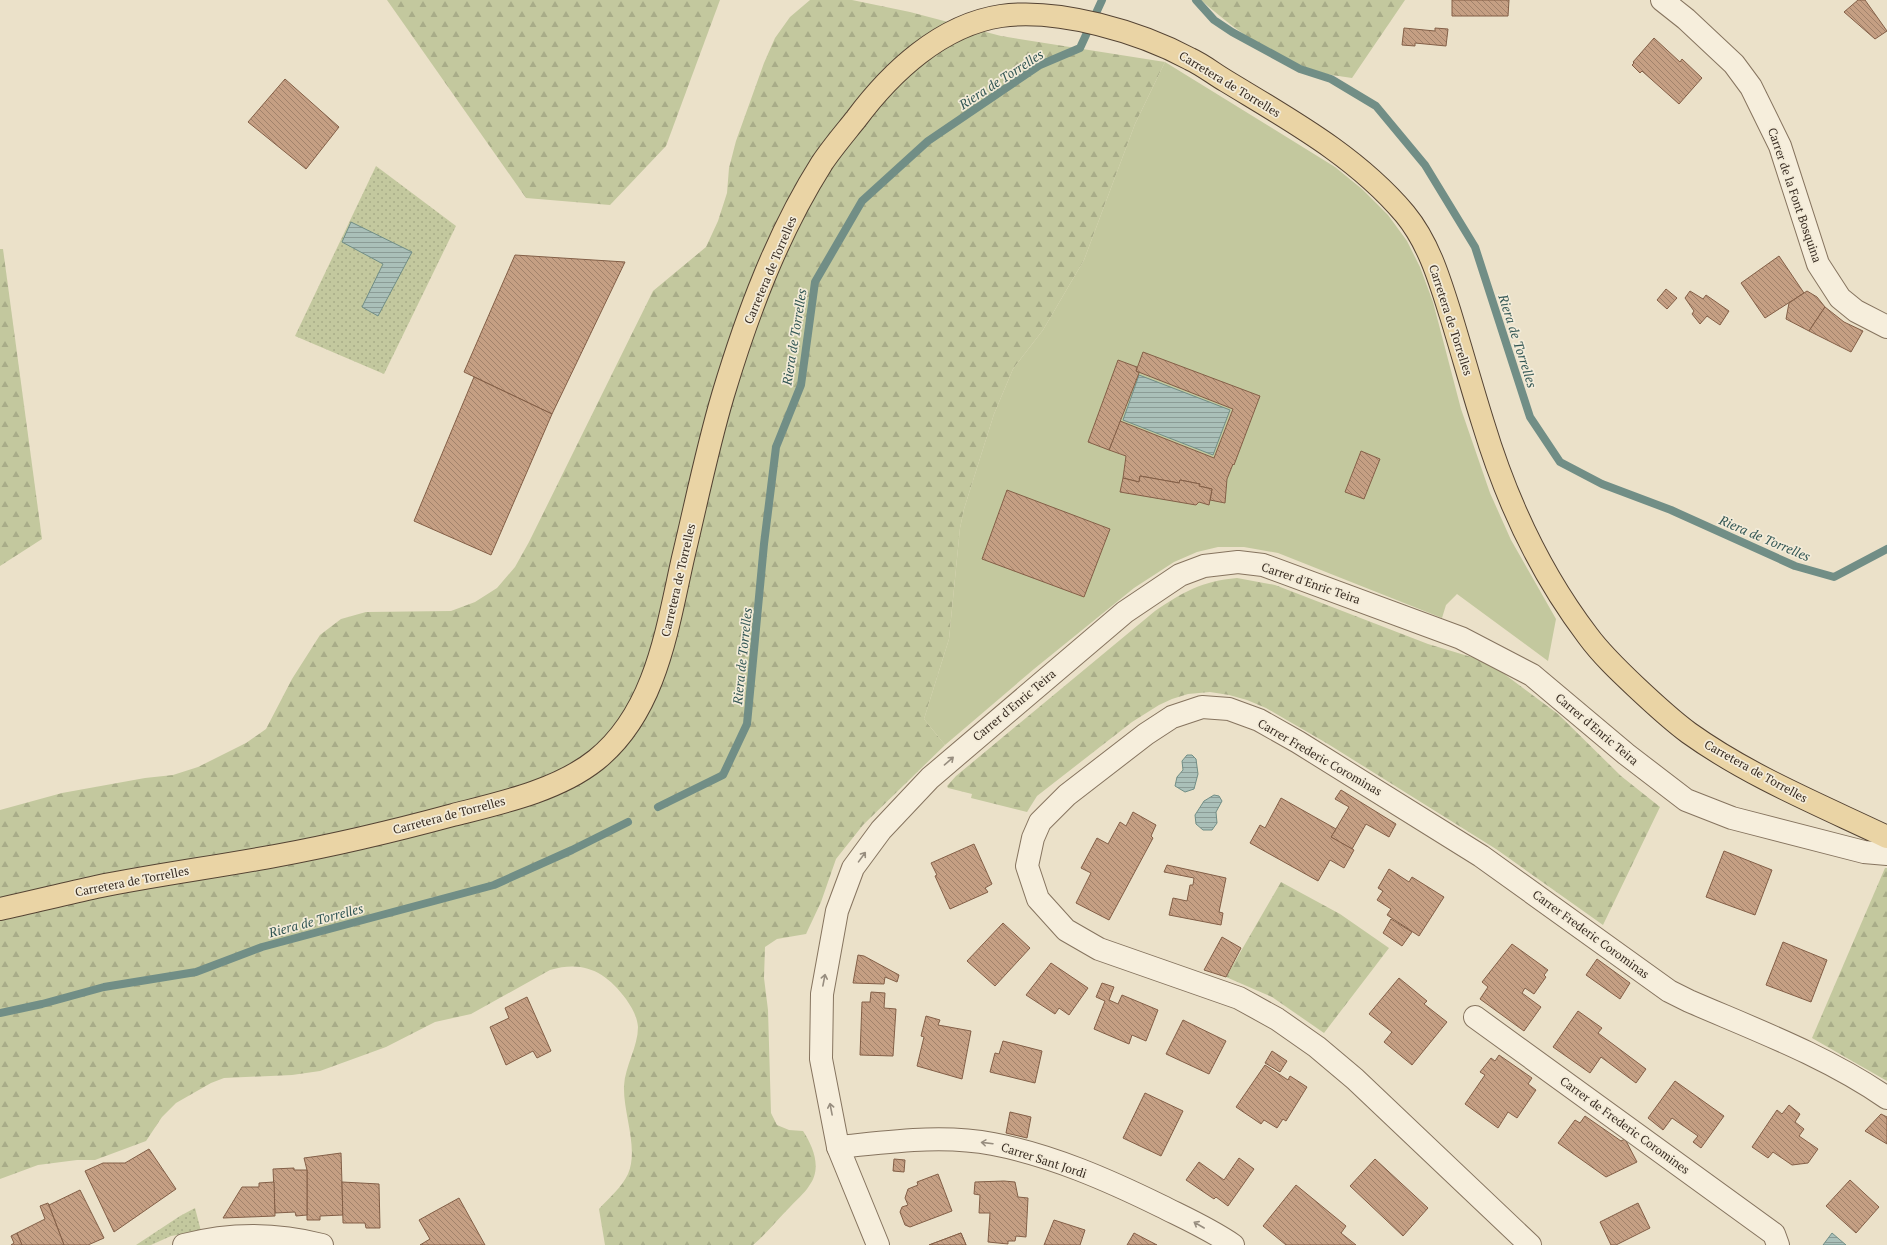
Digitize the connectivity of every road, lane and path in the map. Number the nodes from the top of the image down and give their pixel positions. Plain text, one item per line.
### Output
1 (1662, 0) edge
2 (1887, 327) edge
3 (1887, 837) edge
4 (1887, 854) edge
5 (0, 909) edge
6 (1475, 1017) dead end
7 (1887, 1098) edge
8 (838, 1147) junction
9 (1776, 1240) edge
10 (184, 1245) edge
11 (322, 1245) edge
12 (878, 1245) edge
13 (1233, 1245) edge
14 (1530, 1245) edge

1 - 2 street, Carrer de la Font Bosquina
3 - 5 main road, Carretera de Torrelles
8 -> 4 street, Carrer d'Enric Teira
6 - 9 street, Carrer de Frederic Coromines
7 - 14 street, Carrer Frederic Corominas
8 - 12 street, Carrer d'Enric Teira
13 -> 8 street, Carrer Sant Jordi
10 - 11 street

